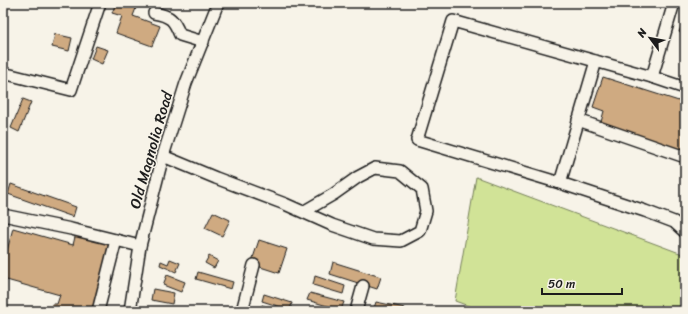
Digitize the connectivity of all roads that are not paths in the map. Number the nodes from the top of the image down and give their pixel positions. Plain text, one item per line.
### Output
1 (100, 3) edge
2 (218, 3) edge
3 (674, 3) edge
4 (154, 13) dead end
5 (203, 42) junction
6 (596, 61) junction
7 (3, 73) edge
8 (652, 77) junction
9 (685, 88) edge
10 (578, 120) junction
11 (163, 156) junction
12 (685, 157) edge
13 (560, 183) junction
14 (303, 212) junction
15 (3, 215) edge
16 (684, 226) edge
17 (116, 240) junction
18 (140, 246) junction
19 (254, 265) dead end
20 (363, 286) dead end
21 (98, 311) edge
22 (130, 311) edge
23 (242, 311) edge
24 (356, 311) edge

1 - 7 street
2 - 5 street, Old Magnolia Road
3 - 8 street
4 - 5 street
5 - 11 street, Old Magnolia Road
6 - 8 street
6 - 10 street
6 - 13 street
8 - 9 street
10 - 12 street
10 - 13 street
11 - 14 street
11 - 18 street, Old Magnolia Road
13 - 16 street
14 - 14 street
15 - 17 street
17 - 18 street
17 - 21 street
18 - 22 street, Old Magnolia Road
19 - 23 street
20 - 24 street

